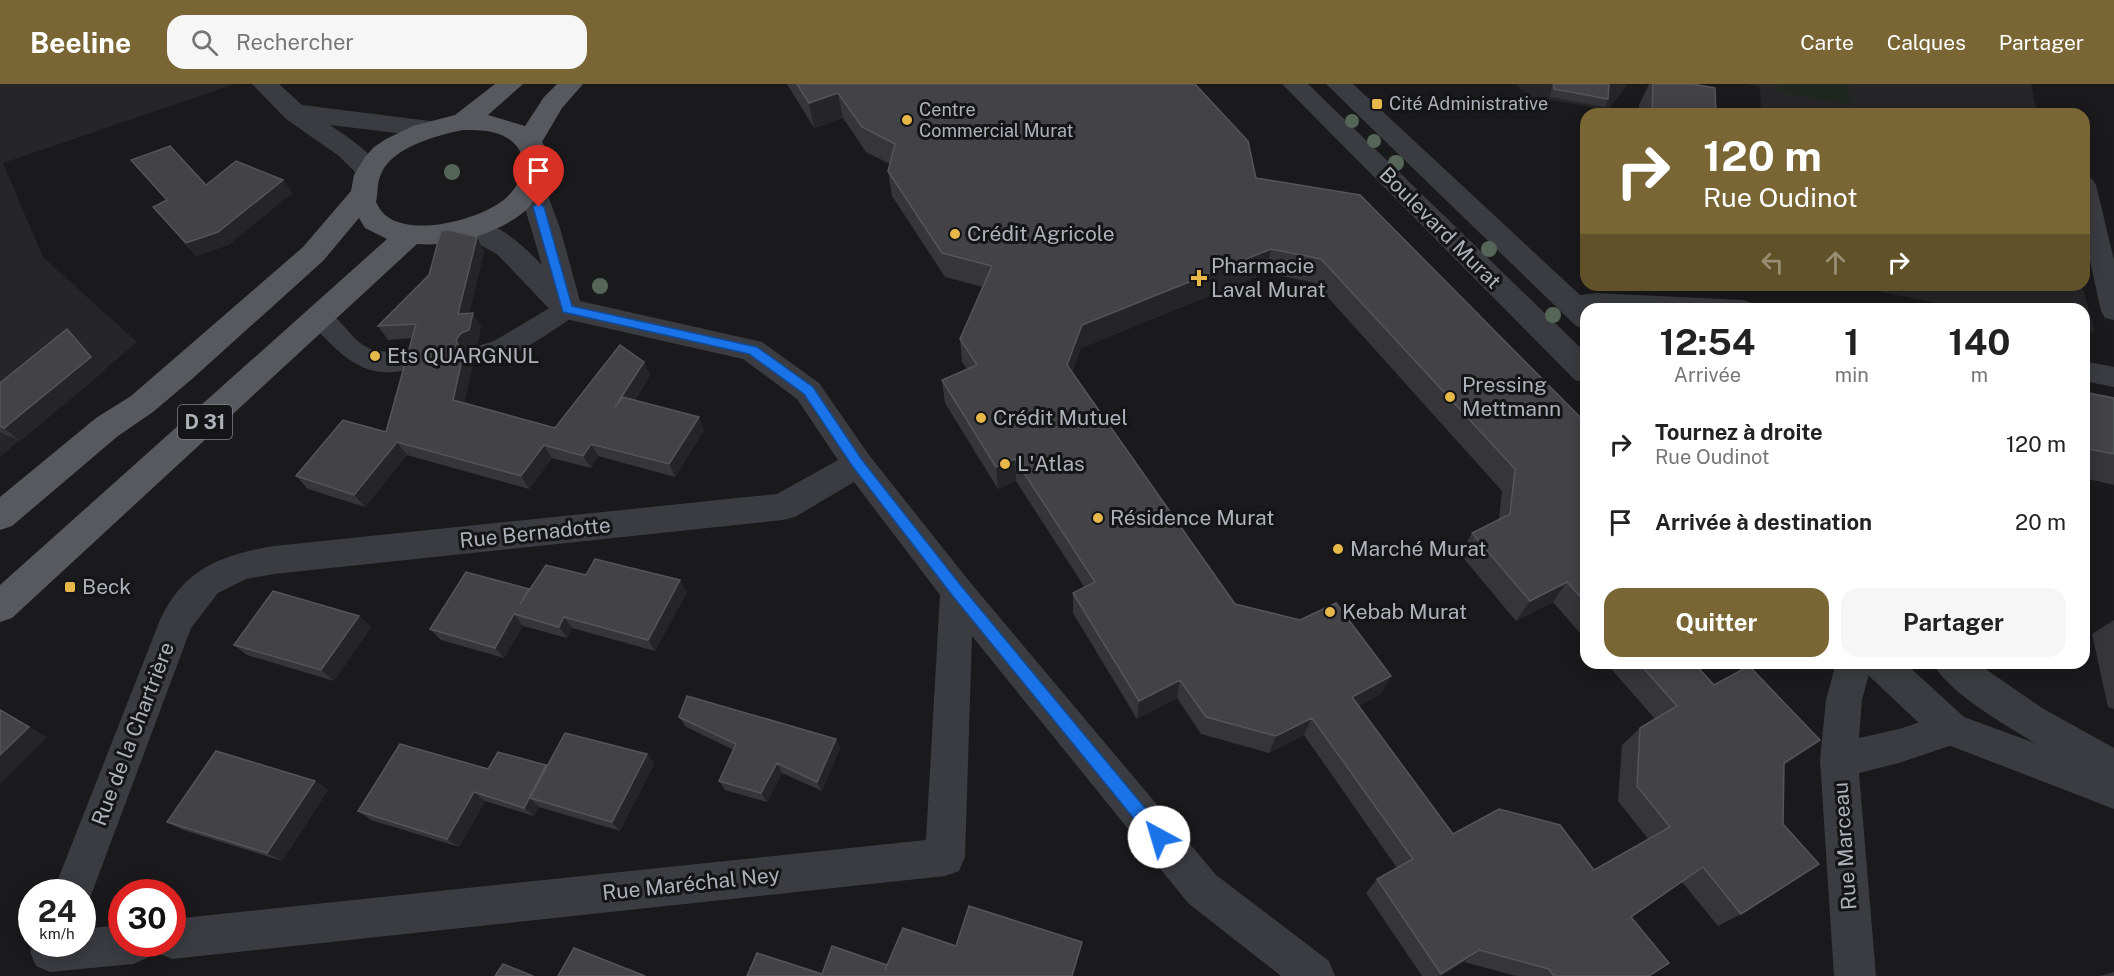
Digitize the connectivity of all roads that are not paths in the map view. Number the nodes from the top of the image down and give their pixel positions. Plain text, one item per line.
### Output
1 (264, 84) edge
2 (511, 84) edge
3 (571, 84) edge
4 (1294, 84) edge
5 (1338, 84) edge
6 (295, 113) junction
7 (463, 122) junction
8 (430, 129) junction
9 (529, 141) junction
10 (365, 184) junction
11 (531, 185) junction
12 (2090, 210) edge
13 (472, 228) junction
14 (409, 236) junction
15 (1594, 303) edge
16 (1617, 303) edge
17 (567, 309) junction
18 (1578, 311) edge
19 (2114, 311) edge
20 (320, 317) junction
21 (480, 355) dead end
22 (405, 361) edge
23 (1580, 366) edge
24 (2090, 372) edge
25 (2114, 376) edge
26 (858, 464) junction
27 (0, 516) edge
28 (206, 583) joint
29 (957, 591) junction
30 (0, 608) edge
31 (1852, 669) edge
32 (1886, 669) edge
33 (1958, 669) edge
34 (1951, 729) junction
35 (1839, 760) junction
36 (2114, 768) edge
37 (2114, 791) edge
38 (78, 879) edge
39 (186, 938) edge
40 (1314, 976) edge
41 (1855, 976) edge

1 - 6 street
2 - 7 main road
3 - 9 main road
4 - 23 street, Boulevard Murat
5 - 18 street, Boulevard Murat
6 - 8 street
6 - 10 street
7 - 8 main road
7 - 9 main road
8 - 10 main road
9 - 11 main road
10 - 14 main road
10 - 27 main road, D 31
11 - 13 main road
11 - 17 street
12 - 19 lane
13 - 14 main road
13 - 17 street
14 - 20 main road, D 31
15 - 16 lane
17 - 21 lane
17 - 26 street
20 - 22 lane
20 - 30 main road, D 31
24 - 25 lane
26 - 28 street, Rue Bernadotte
26 - 29 street
28 - 38 street, Rue de la Chartrière
29 - 39 street, Rue Maréchal Ney
29 - 40 street
31 - 35 street
32 - 34 street
33 - 36 street
34 - 35 street, Rue Marceau
34 - 37 street
35 - 41 street, Rue Marceau

